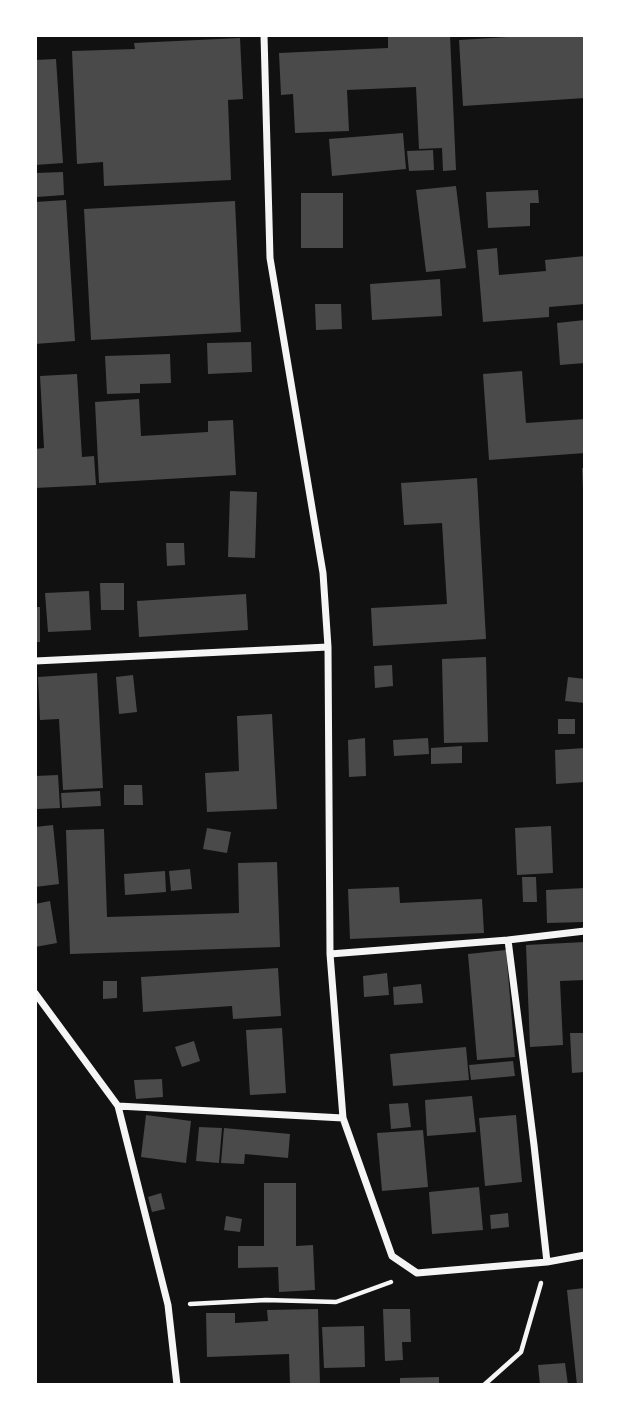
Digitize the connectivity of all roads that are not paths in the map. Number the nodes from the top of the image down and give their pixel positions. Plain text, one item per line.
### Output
1 (264, 35) edge
2 (328, 647) junction
3 (35, 661) edge
4 (585, 931) edge
5 (508, 940) junction
6 (330, 954) junction
7 (35, 993) edge
8 (118, 1106) junction
9 (343, 1118) junction
10 (585, 1255) edge
11 (547, 1262) junction
12 (177, 1385) edge

1 - 2 street
2 - 3 street
2 - 6 street
4 - 5 street
5 - 6 street
5 - 11 street
6 - 9 street
7 - 8 street
8 - 9 street
8 - 12 street
9 - 11 street
10 - 11 street

